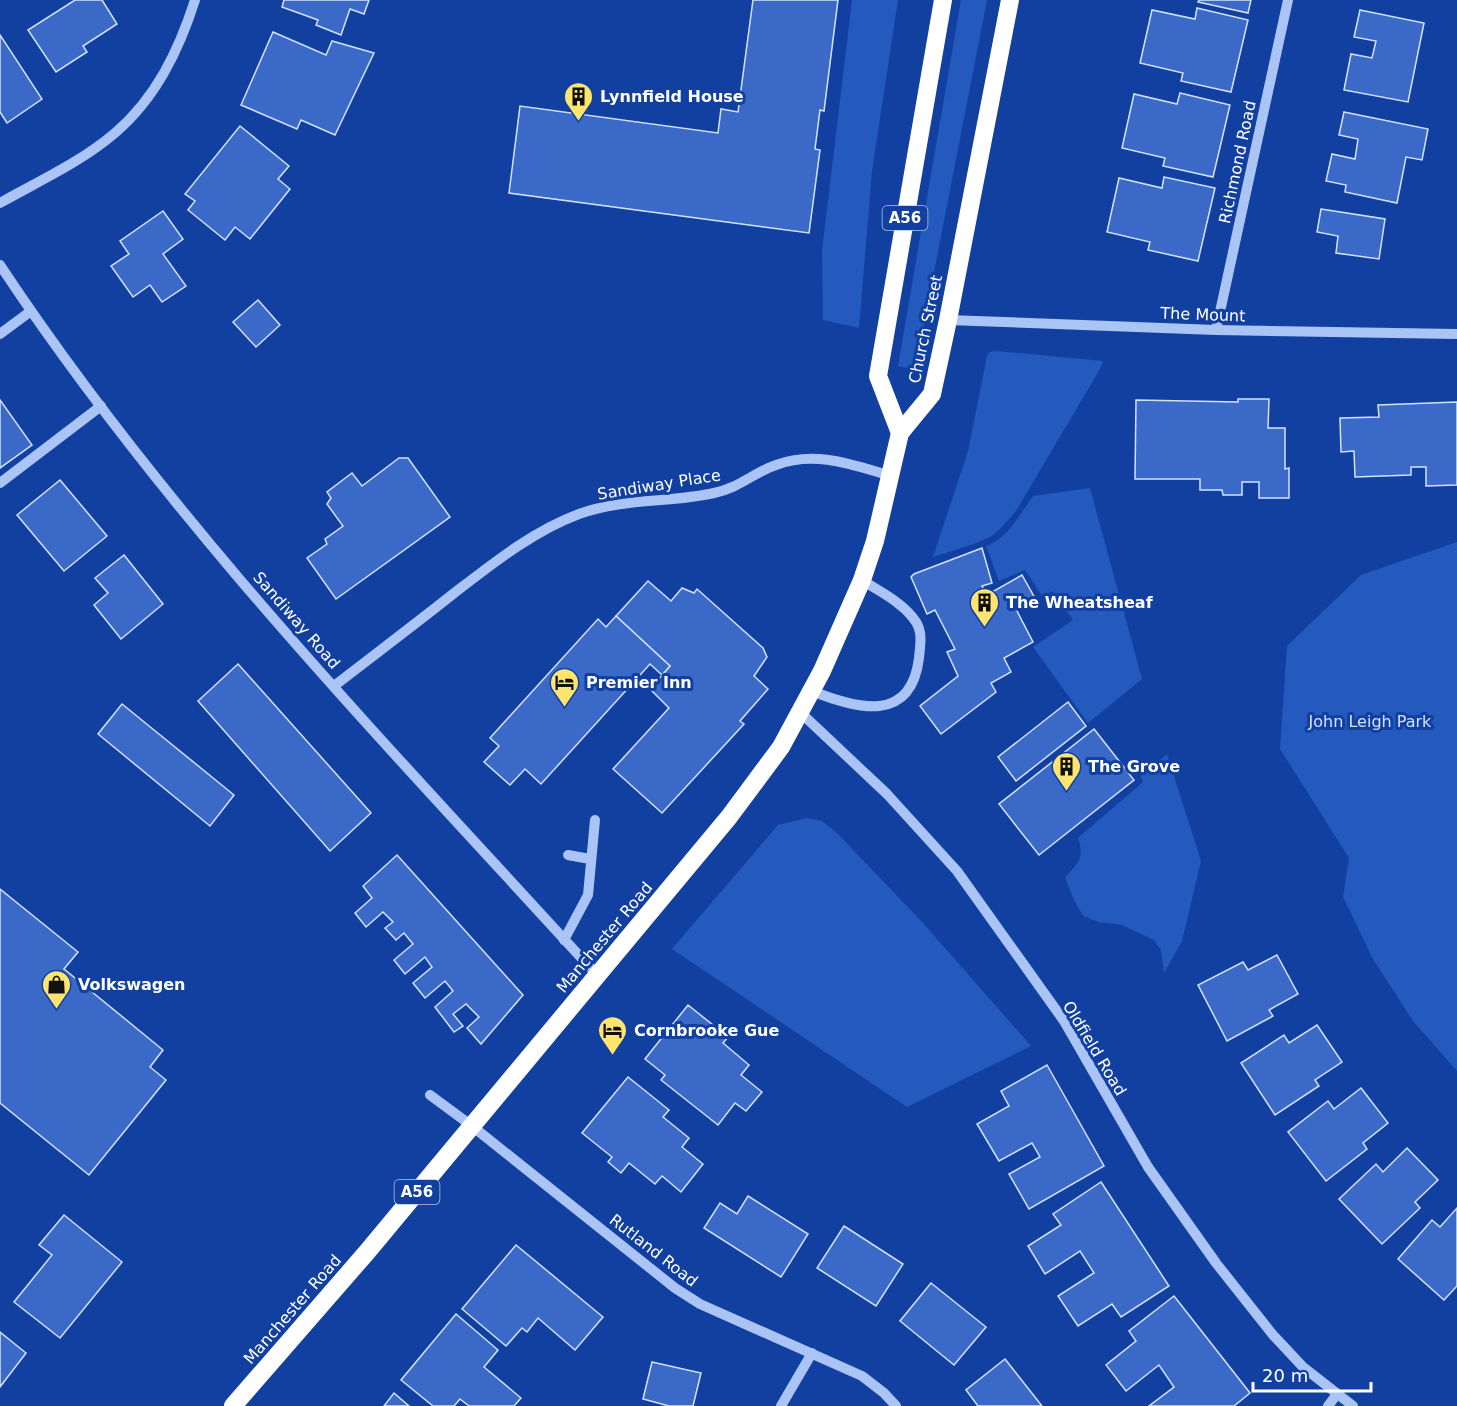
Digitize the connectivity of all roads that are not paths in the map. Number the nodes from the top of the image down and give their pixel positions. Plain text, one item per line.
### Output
1 (195, 0) edge
2 (943, 0) edge
3 (1010, 0) edge
4 (1288, 0) edge
5 (0, 203) edge
6 (0, 265) edge
7 (31, 311) junction
8 (948, 320) junction
9 (1216, 330) junction
10 (0, 334) edge
11 (1457, 334) edge
12 (101, 406) junction
13 (900, 433) junction
14 (891, 476) junction
15 (0, 483) edge
16 (862, 580) junction
17 (334, 686) junction
18 (812, 691) junction
19 (801, 713) junction
20 (595, 820) dead end
21 (568, 855) dead end
22 (590, 859) junction
23 (564, 940) junction
24 (597, 975) junction
25 (430, 1095) dead end
26 (472, 1125) junction
27 (812, 1353) junction
28 (1336, 1394) junction
29 (233, 1406) edge
30 (781, 1406) edge
31 (896, 1406) edge
32 (1328, 1406) edge
33 (1353, 1406) edge

1 - 5 street
2 - 13 highway, Church Street / A56
3 - 8 highway, Church Street / A56
4 - 9 street, Richmond Road
6 - 7 street, Sandiway Road
7 - 10 street
7 - 12 street, Sandiway Road
8 - 9 street, The Mount
8 - 13 highway, Church Street / A56
9 - 11 street, The Mount
12 - 15 street
12 - 17 street, Sandiway Road
13 - 14 highway, Manchester Road / A56
14 - 16 highway, Manchester Road / A56
14 - 17 street, Sandiway Place
16 - 18 highway, Manchester Road / A56
16 - 18 street
17 - 23 street, Sandiway Road
18 - 19 highway, Manchester Road / A56
19 - 24 highway, Manchester Road / A56
19 - 28 street, Oldfield Road
20 - 22 street
21 - 22 street
22 - 23 street
23 - 24 street, Sandiway Road
24 - 26 highway, Manchester Road / A56
25 - 26 street, Rutland Road
26 - 27 street, Rutland Road
26 - 29 highway, Manchester Road / A56
27 - 30 street
27 - 31 street, Rutland Road
28 - 32 street
28 - 33 street, Oldfield Road

